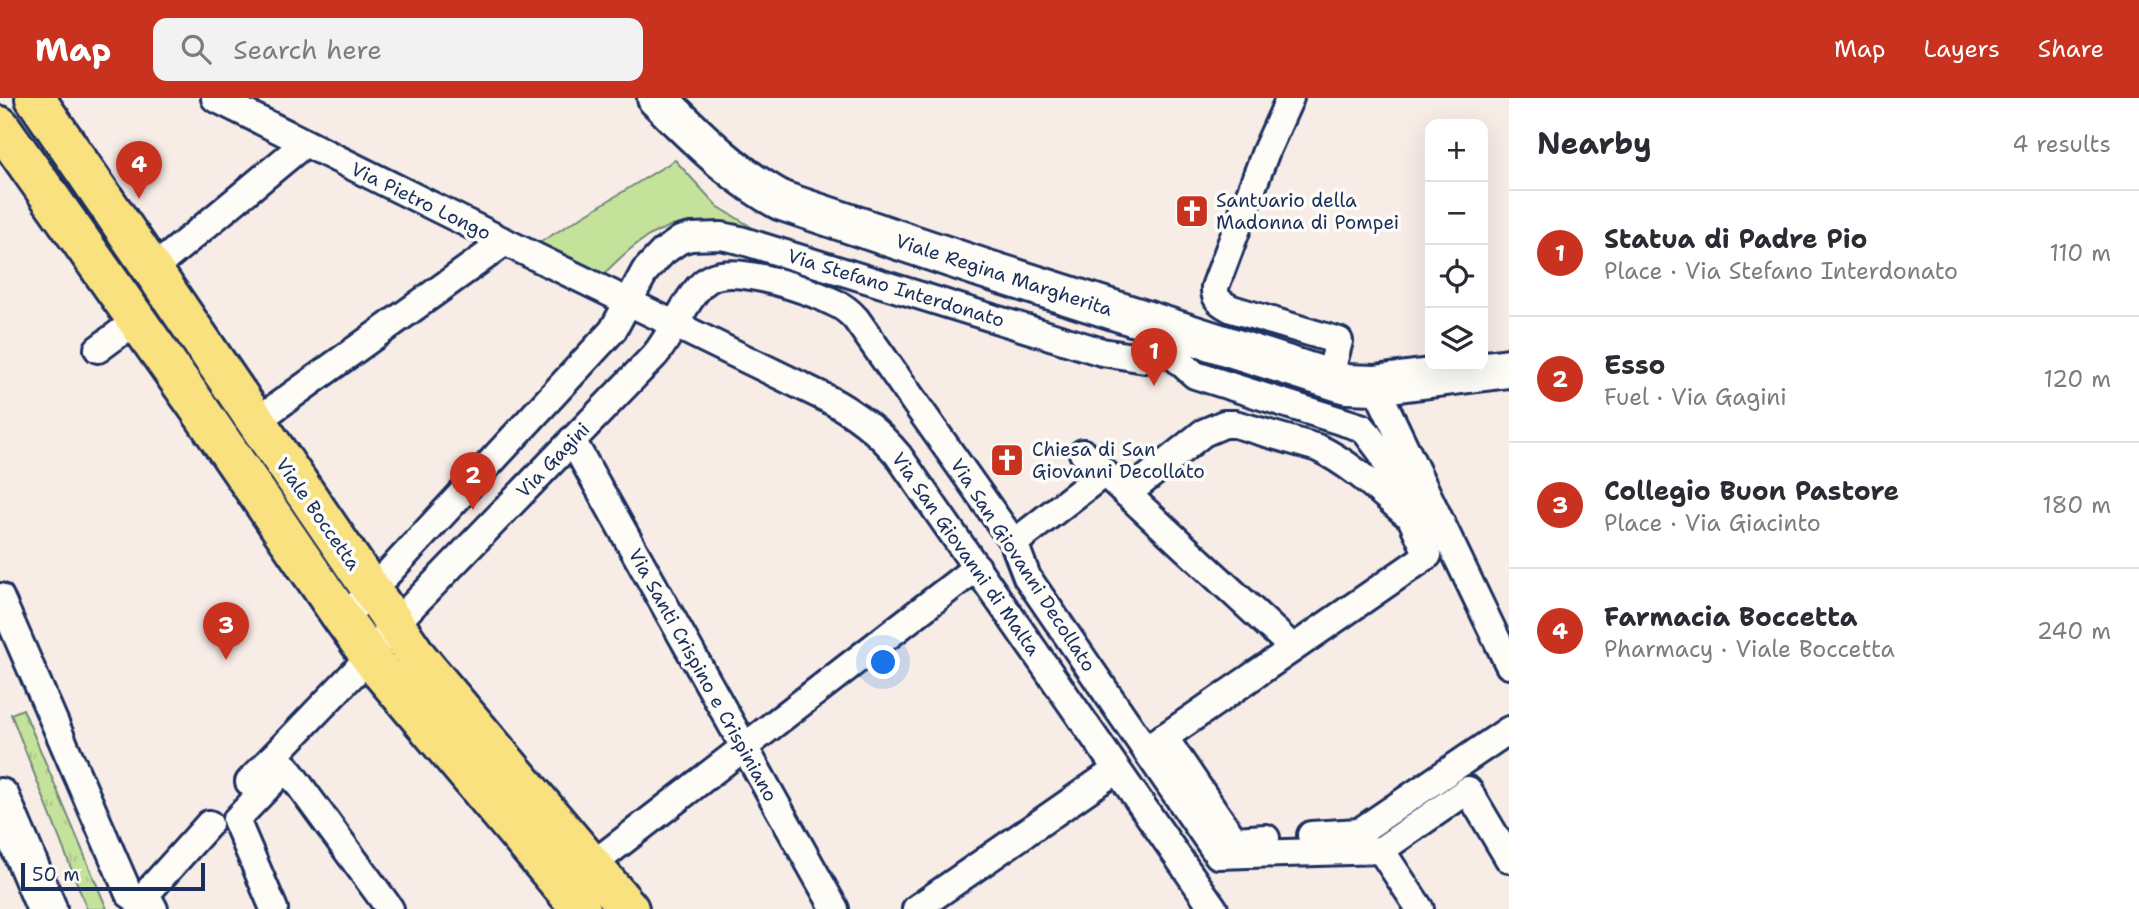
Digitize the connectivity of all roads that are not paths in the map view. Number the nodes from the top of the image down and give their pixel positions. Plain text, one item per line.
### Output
1 (215, 98) edge
2 (657, 98) edge
3 (1290, 98) edge
4 (38, 99) edge
5 (0, 126) edge
6 (305, 143) junction
7 (505, 242) junction
8 (152, 270) junction
9 (628, 302) junction
10 (137, 320) junction
11 (676, 325) junction
12 (1172, 340) junction
13 (98, 349) dead end
14 (1509, 368) edge
15 (1329, 379) junction
16 (1375, 385) junction
17 (255, 422) junction
18 (572, 440) junction
19 (1083, 453) dead end
20 (1104, 473) junction
21 (1128, 494) junction
22 (1409, 517) junction
23 (1014, 542) junction
24 (977, 566) junction
25 (371, 590) junction
26 (0, 597) edge
27 (342, 619) junction
28 (400, 632) junction
29 (1293, 648) junction
30 (373, 662) junction
31 (1509, 665) edge
32 (1509, 730) edge
33 (1155, 744) junction
34 (744, 747) junction
35 (286, 767) junction
36 (1116, 771) junction
37 (249, 782) dead end
38 (0, 798) edge
39 (209, 824) dead end
40 (1381, 850) junction
41 (1509, 859) edge
42 (592, 865) junction
43 (47, 909) edge
44 (142, 909) edge
45 (154, 909) edge
46 (274, 909) edge
47 (390, 909) edge
48 (581, 909) edge
49 (629, 909) edge
50 (835, 909) edge
51 (916, 909) edge
52 (1214, 909) edge
53 (1420, 909) edge

1 - 6 street, Via Pietro Longo
2 - 12 main road, Viale Regina Margherita
3 - 15 street
4 - 8 main road, Viale Boccetta
5 - 10 main road, Viale Boccetta
6 - 7 street, Via Pietro Longo
6 - 8 street
7 - 9 street, Via Pietro Longo
7 - 17 street
8 - 17 main road, Viale Boccetta
9 - 11 street, Via San Giovanni di Malta
9 - 12 street, Via Stefano Interdonato
9 - 25 street
10 - 13 street
10 - 27 main road, Viale Boccetta
11 - 18 street, Via Gagini
11 - 23 street, Via San Giovanni Decollato
11 - 24 street, Via San Giovanni di Malta
12 - 15 main road, Viale Regina Margherita
12 - 22 street
14 - 16 main road, Viale Regina Margherita
15 - 16 main road, Viale Regina Margherita
16 - 31 street
17 - 25 main road, Viale Boccetta
18 - 28 street, Via Gagini
18 - 34 street, Via Santi Crispino e Crispiniano
19 - 20 street
20 - 21 street
20 - 23 street
21 - 22 street
21 - 29 street
22 - 29 street
23 - 33 street, Via San Giovanni Decollato
24 - 34 street
24 - 36 street, Via San Giovanni di Malta
25 - 27 street
25 - 28 main road, Viale Boccetta
26 - 44 street
27 - 30 main road, Viale Boccetta
28 - 30 street, Via Gagini
28 - 42 main road, Viale Boccetta
29 - 33 street
30 - 35 street
30 - 37 street
30 - 48 main road, Viale Boccetta
32 - 33 street
33 - 40 street, Via San Giovanni Decollato
34 - 42 street
34 - 50 street, Via Santi Crispino e Crispiniano
35 - 46 street
35 - 47 street
36 - 51 street
36 - 52 street, Via San Giovanni di Malta
38 - 43 main road
39 - 45 street
40 - 41 street
40 - 53 street
42 - 49 main road, Viale Boccetta

